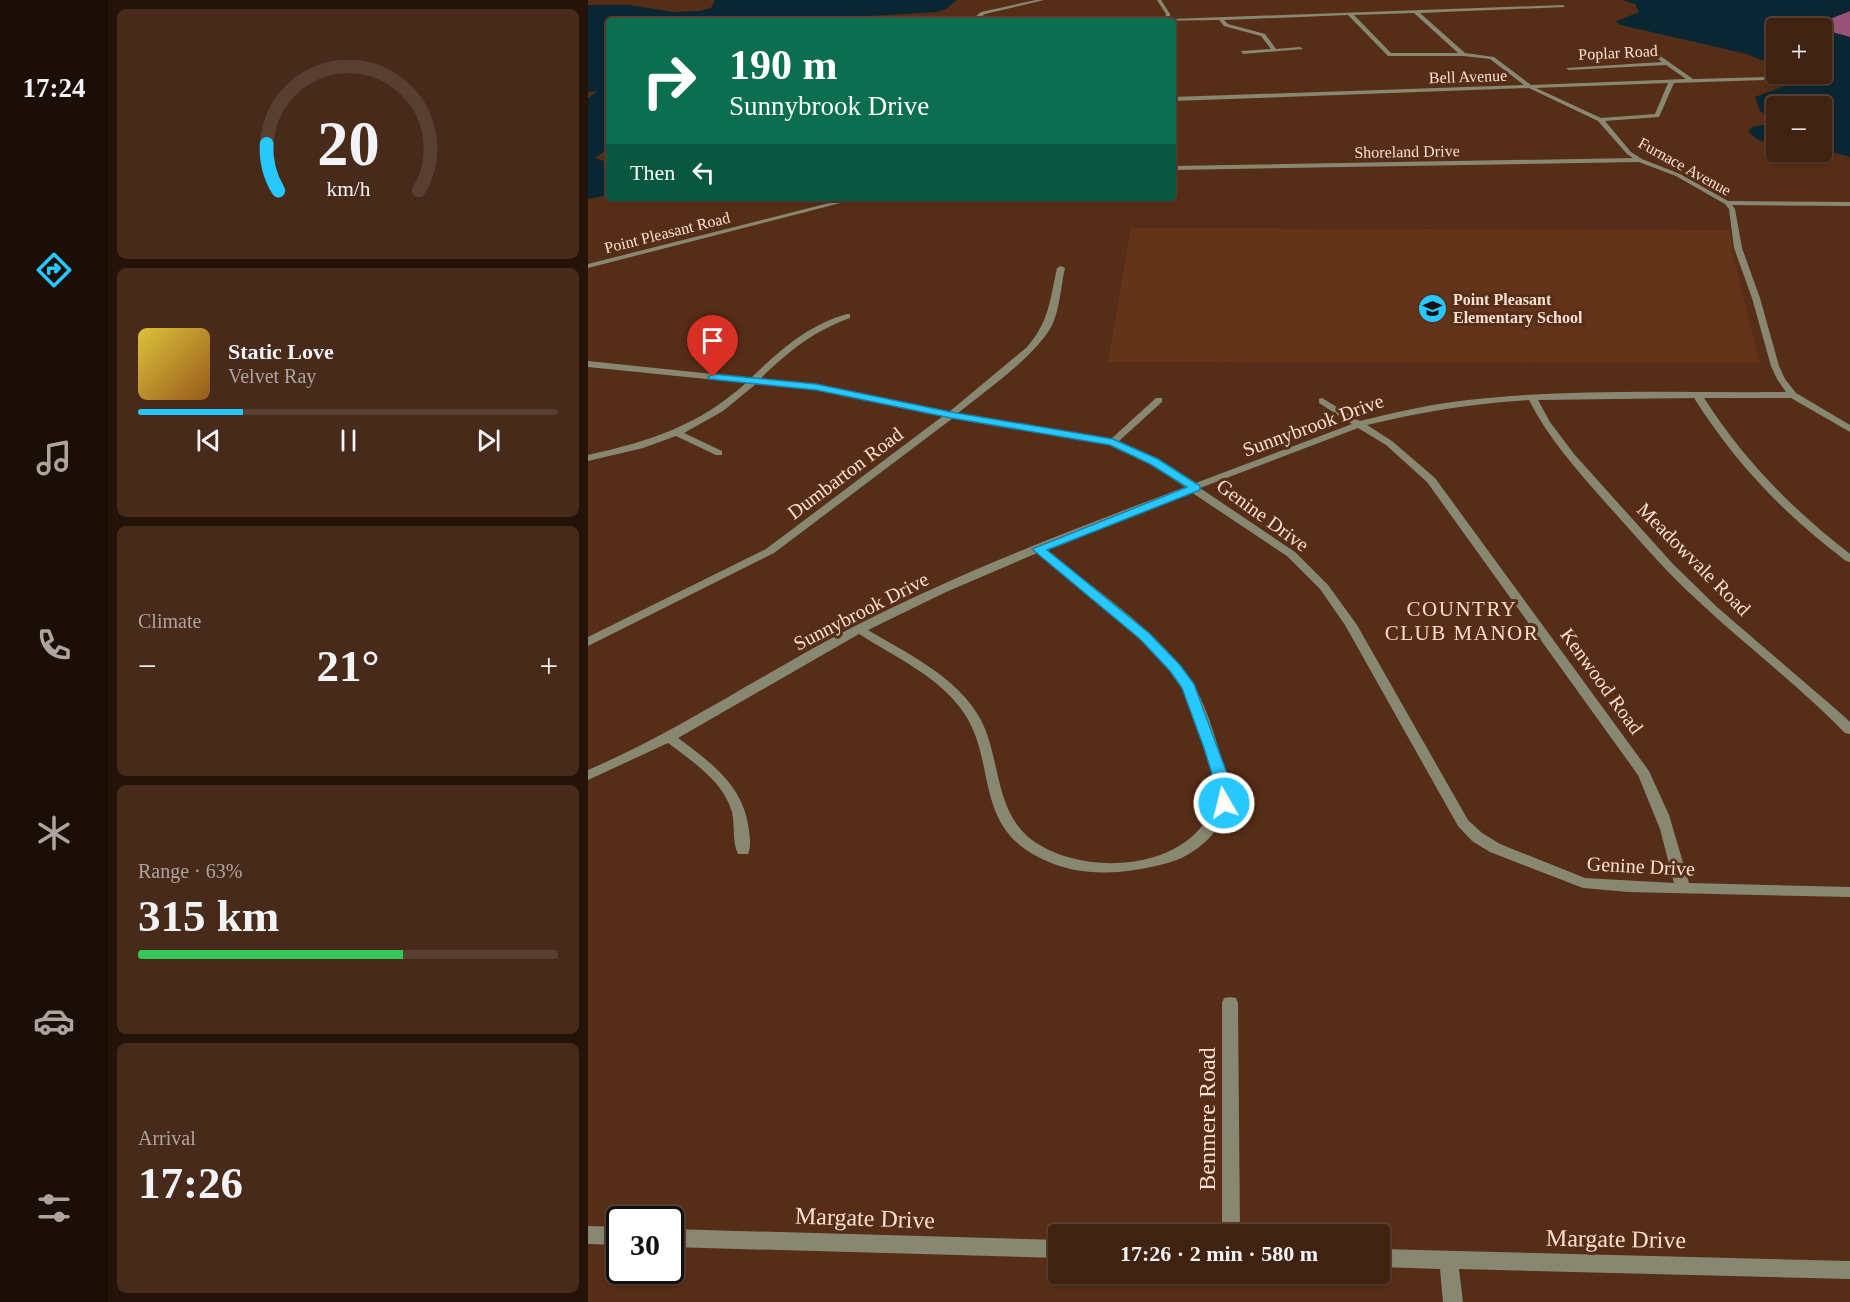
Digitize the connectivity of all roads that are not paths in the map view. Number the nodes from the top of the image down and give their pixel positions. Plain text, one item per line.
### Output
1 (1026, 0) edge
2 (1042, 0) edge
3 (1160, 0) edge
4 (1481, 0) edge
5 (1006, 1) edge
6 (1563, 6) dead end
7 (1482, 9) junction
8 (1415, 11) junction
9 (1349, 13) junction
10 (976, 18) edge
11 (1167, 18) edge
12 (1220, 18) junction
13 (1176, 20) edge
14 (1274, 50) junction
15 (1300, 50) dead end
16 (1649, 50) dead end
17 (1242, 52) dead end
18 (1462, 54) junction
19 (1668, 63) junction
20 (1569, 68) dead end
21 (1765, 78) dead end
22 (1694, 82) junction
23 (1671, 83) junction
24 (1532, 88) junction
25 (1176, 99) edge
26 (1600, 120) junction
27 (1640, 160) junction
28 (1176, 168) edge
29 (845, 201) edge
30 (1727, 204) junction
31 (1850, 204) edge
32 (591, 264) edge
33 (1060, 267) dead end
34 (847, 316) dead end
35 (588, 364) edge
36 (753, 380) junction
37 (1793, 395) junction
38 (1698, 396) junction
39 (1532, 397) junction
40 (1159, 400) dead end
41 (1322, 401) dead end
42 (951, 415) junction
43 (1359, 424) junction
44 (1850, 429) edge
45 (677, 433) junction
46 (1113, 442) junction
47 (719, 453) dead end
48 (588, 458) edge
49 (1196, 488) junction
50 (1038, 549) junction
51 (1850, 559) edge
52 (859, 629) junction
53 (588, 642) edge
54 (1850, 730) edge
55 (669, 737) junction
56 (588, 775) edge
57 (743, 850) dead end
58 (1682, 886) junction
59 (1850, 892) edge
60 (1230, 1003) dead end
61 (1231, 1224) edge
62 (588, 1235) edge
63 (606, 1236) edge
64 (684, 1238) edge
65 (1048, 1249) edge
66 (1390, 1258) edge
67 (1449, 1260) junction
68 (1850, 1270) edge
69 (1453, 1302) edge

1 - 5 street
2 - 10 street
3 - 11 street
4 - 7 street
6 - 7 street
7 - 8 street
8 - 9 street
8 - 18 street
9 - 12 street
9 - 18 street, Furnace Avenue
12 - 13 street
12 - 14 street
14 - 15 street
14 - 17 street
16 - 19 street
18 - 24 street, Furnace Avenue
19 - 20 street, Poplar Road
19 - 22 street
21 - 22 street, Bell Avenue
22 - 23 street, Bell Avenue
23 - 24 street, Bell Avenue
23 - 26 street
24 - 25 street, Bell Avenue
24 - 26 street, Furnace Avenue
26 - 27 street, Furnace Avenue
27 - 28 street, Shoreland Drive
27 - 30 street, Furnace Avenue
29 - 32 street, Point Pleasant Road
30 - 31 street
30 - 37 street, Furnace Avenue
33 - 42 street, Dumbarton Road
34 - 36 street
35 - 36 street, Genine Drive
36 - 42 street, Genine Drive
36 - 45 street
37 - 38 street, Sunnybrook Drive
37 - 44 street, Furnace Avenue
38 - 39 street, Sunnybrook Drive
38 - 51 street
39 - 43 street, Sunnybrook Drive
39 - 54 street, Meadowvale Road
40 - 46 street
41 - 43 street, Kenwood Road
42 - 46 street, Genine Drive
42 - 53 street, Dumbarton Road
43 - 49 street, Sunnybrook Drive
43 - 58 street, Kenwood Road
45 - 47 street
45 - 48 street
46 - 49 street, Genine Drive
49 - 50 street, Sunnybrook Drive
49 - 58 street, Genine Drive
50 - 52 street, Sunnybrook Drive
50 - 52 street
52 - 55 street, Sunnybrook Drive
55 - 56 street, Sunnybrook Drive
55 - 57 street
58 - 59 street, Genine Drive
60 - 61 street, Benmere Road
62 - 63 street
64 - 65 street, Margate Drive
66 - 67 street, Margate Drive
67 - 68 street, Margate Drive
67 - 69 street

